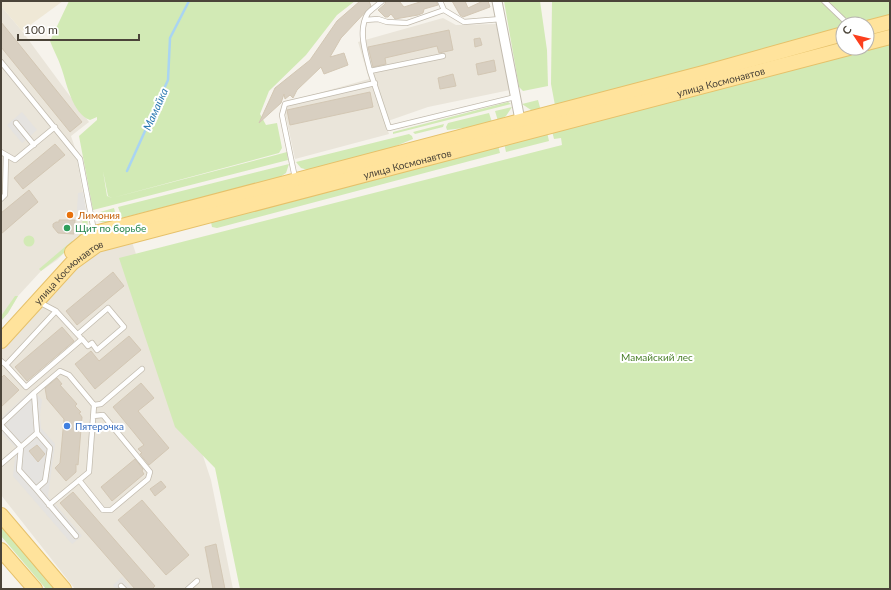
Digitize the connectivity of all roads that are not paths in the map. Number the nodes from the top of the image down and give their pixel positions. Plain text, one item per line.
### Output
1 (382, 1) edge
2 (440, 1) edge
3 (497, 1) edge
4 (824, 1) edge
5 (444, 10) junction
6 (840, 16) edge
7 (501, 19) junction
8 (365, 20) junction
9 (890, 22) edge
10 (875, 26) edge
11 (835, 36) edge
12 (890, 38) edge
13 (875, 42) edge
14 (835, 52) edge
15 (443, 56) dead end
16 (1, 62) edge
17 (370, 71) junction
18 (375, 83) junction
19 (515, 97) junction
20 (520, 120) junction
21 (16, 123) dead end
22 (55, 127) junction
23 (34, 145) junction
24 (1, 152) edge
25 (6, 154) junction
26 (296, 179) junction
27 (1, 199) edge
28 (96, 239) junction
29 (38, 301) junction
30 (56, 311) junction
31 (1, 328) edge
32 (78, 334) junction
33 (82, 339) junction
34 (1, 341) edge
35 (1, 361) edge
36 (6, 365) junction
37 (142, 369) dead end
38 (34, 393) junction
39 (94, 405) junction
40 (93, 416) junction
41 (1, 424) edge
42 (37, 433) junction
43 (21, 447) junction
44 (1, 464) edge
45 (79, 480) junction
46 (36, 489) junction
47 (50, 505) junction
48 (1, 515) edge
49 (76, 536) dead end
50 (1, 550) edge
51 (197, 581) dead end
52 (35, 589) edge
53 (64, 589) edge
54 (188, 589) edge

1 - 8 lane
2 - 5 lane
3 - 7 street
4 - 6 lane
5 - 7 lane
5 - 8 lane
7 - 19 street
8 - 17 lane
9 - 10 main road
11 - 20 main road, улица Космонавтов
12 - 13 main road
14 - 28 main road, улица Космонавтов
15 - 17 lane
16 - 22 lane
17 - 18 lane
18 - 19 lane
18 - 26 lane
19 - 20 street
20 - 26 main road, улица Космонавтов
21 - 23 lane
22 - 23 lane
22 - 28 lane
23 - 25 lane
24 - 25 lane
25 - 27 lane
26 - 28 main road, улица Космонавтов
28 - 29 main road, улица Космонавтов
28 - 31 main road, улица Космонавтов
29 - 30 lane
29 - 34 main road, улица Космонавтов
30 - 32 lane
30 - 36 lane
32 - 33 lane
32 - 33 lane
33 - 36 lane
35 - 36 lane
37 - 39 lane
38 - 39 lane
38 - 41 lane
38 - 42 lane
39 - 40 lane
40 - 45 lane
40 - 45 lane
41 - 43 lane
42 - 43 lane
42 - 46 lane
43 - 44 lane
43 - 46 lane
45 - 47 lane
46 - 47 lane
47 - 49 lane
48 - 53 main road
50 - 52 main road
51 - 54 lane

